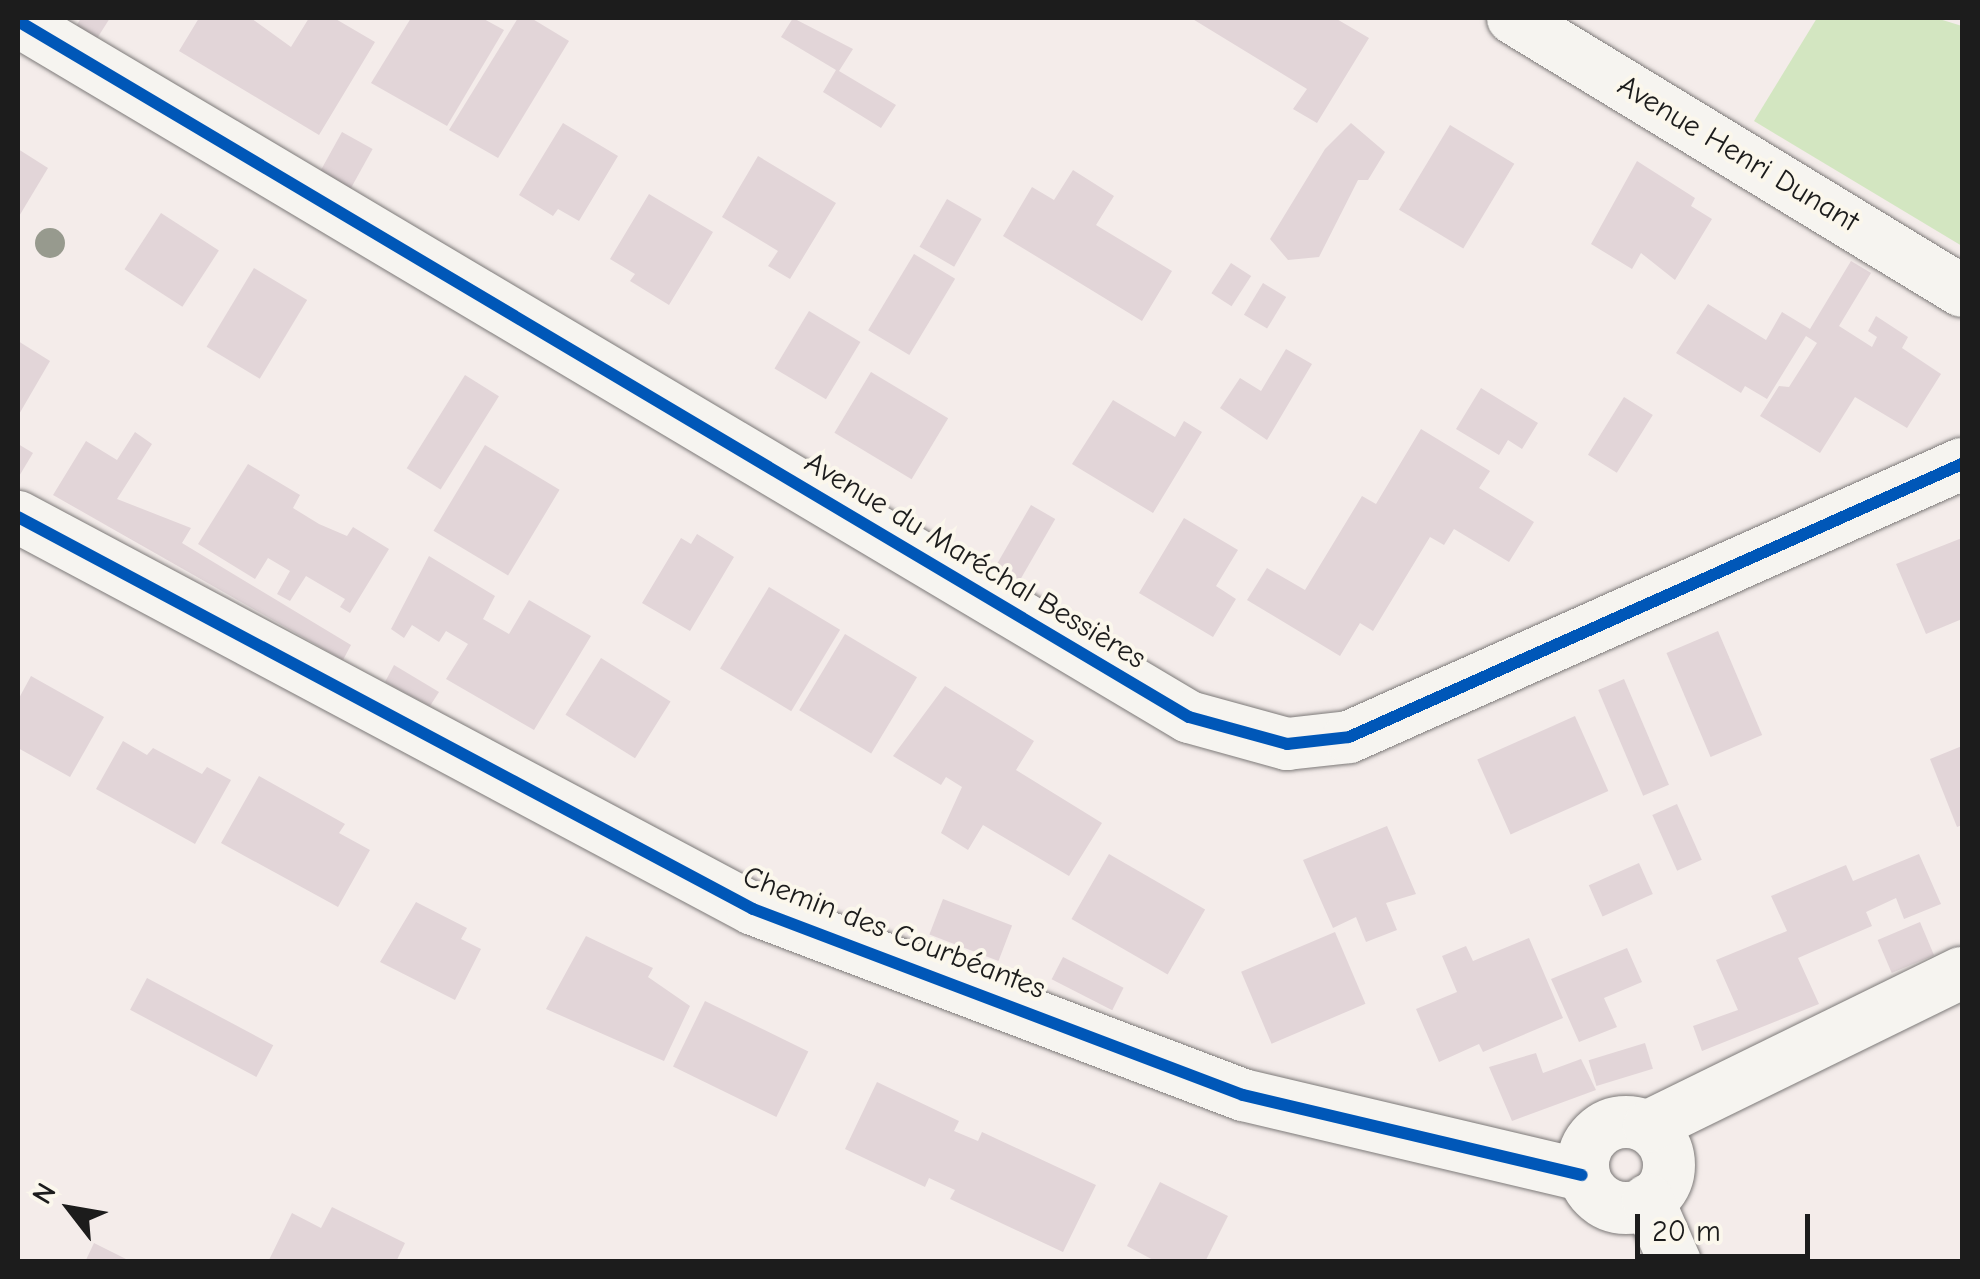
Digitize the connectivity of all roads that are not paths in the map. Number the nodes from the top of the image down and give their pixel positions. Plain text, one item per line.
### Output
1 (1513, 18) edge
2 (18, 21) edge
3 (1962, 291) edge
4 (1962, 464) edge
5 (18, 517) edge
6 (1962, 974) edge
7 (1649, 1126) junction
8 (1582, 1176) junction
9 (1648, 1200) junction
10 (1675, 1262) edge

1 - 3 street, Avenue Henri Dunant
2 - 4 street, Avenue du Maréchal Bessières
5 - 8 street, Chemin des Courbéantes
6 - 7 street
7 - 8 street
7 - 9 street
8 - 9 street
9 - 10 street

